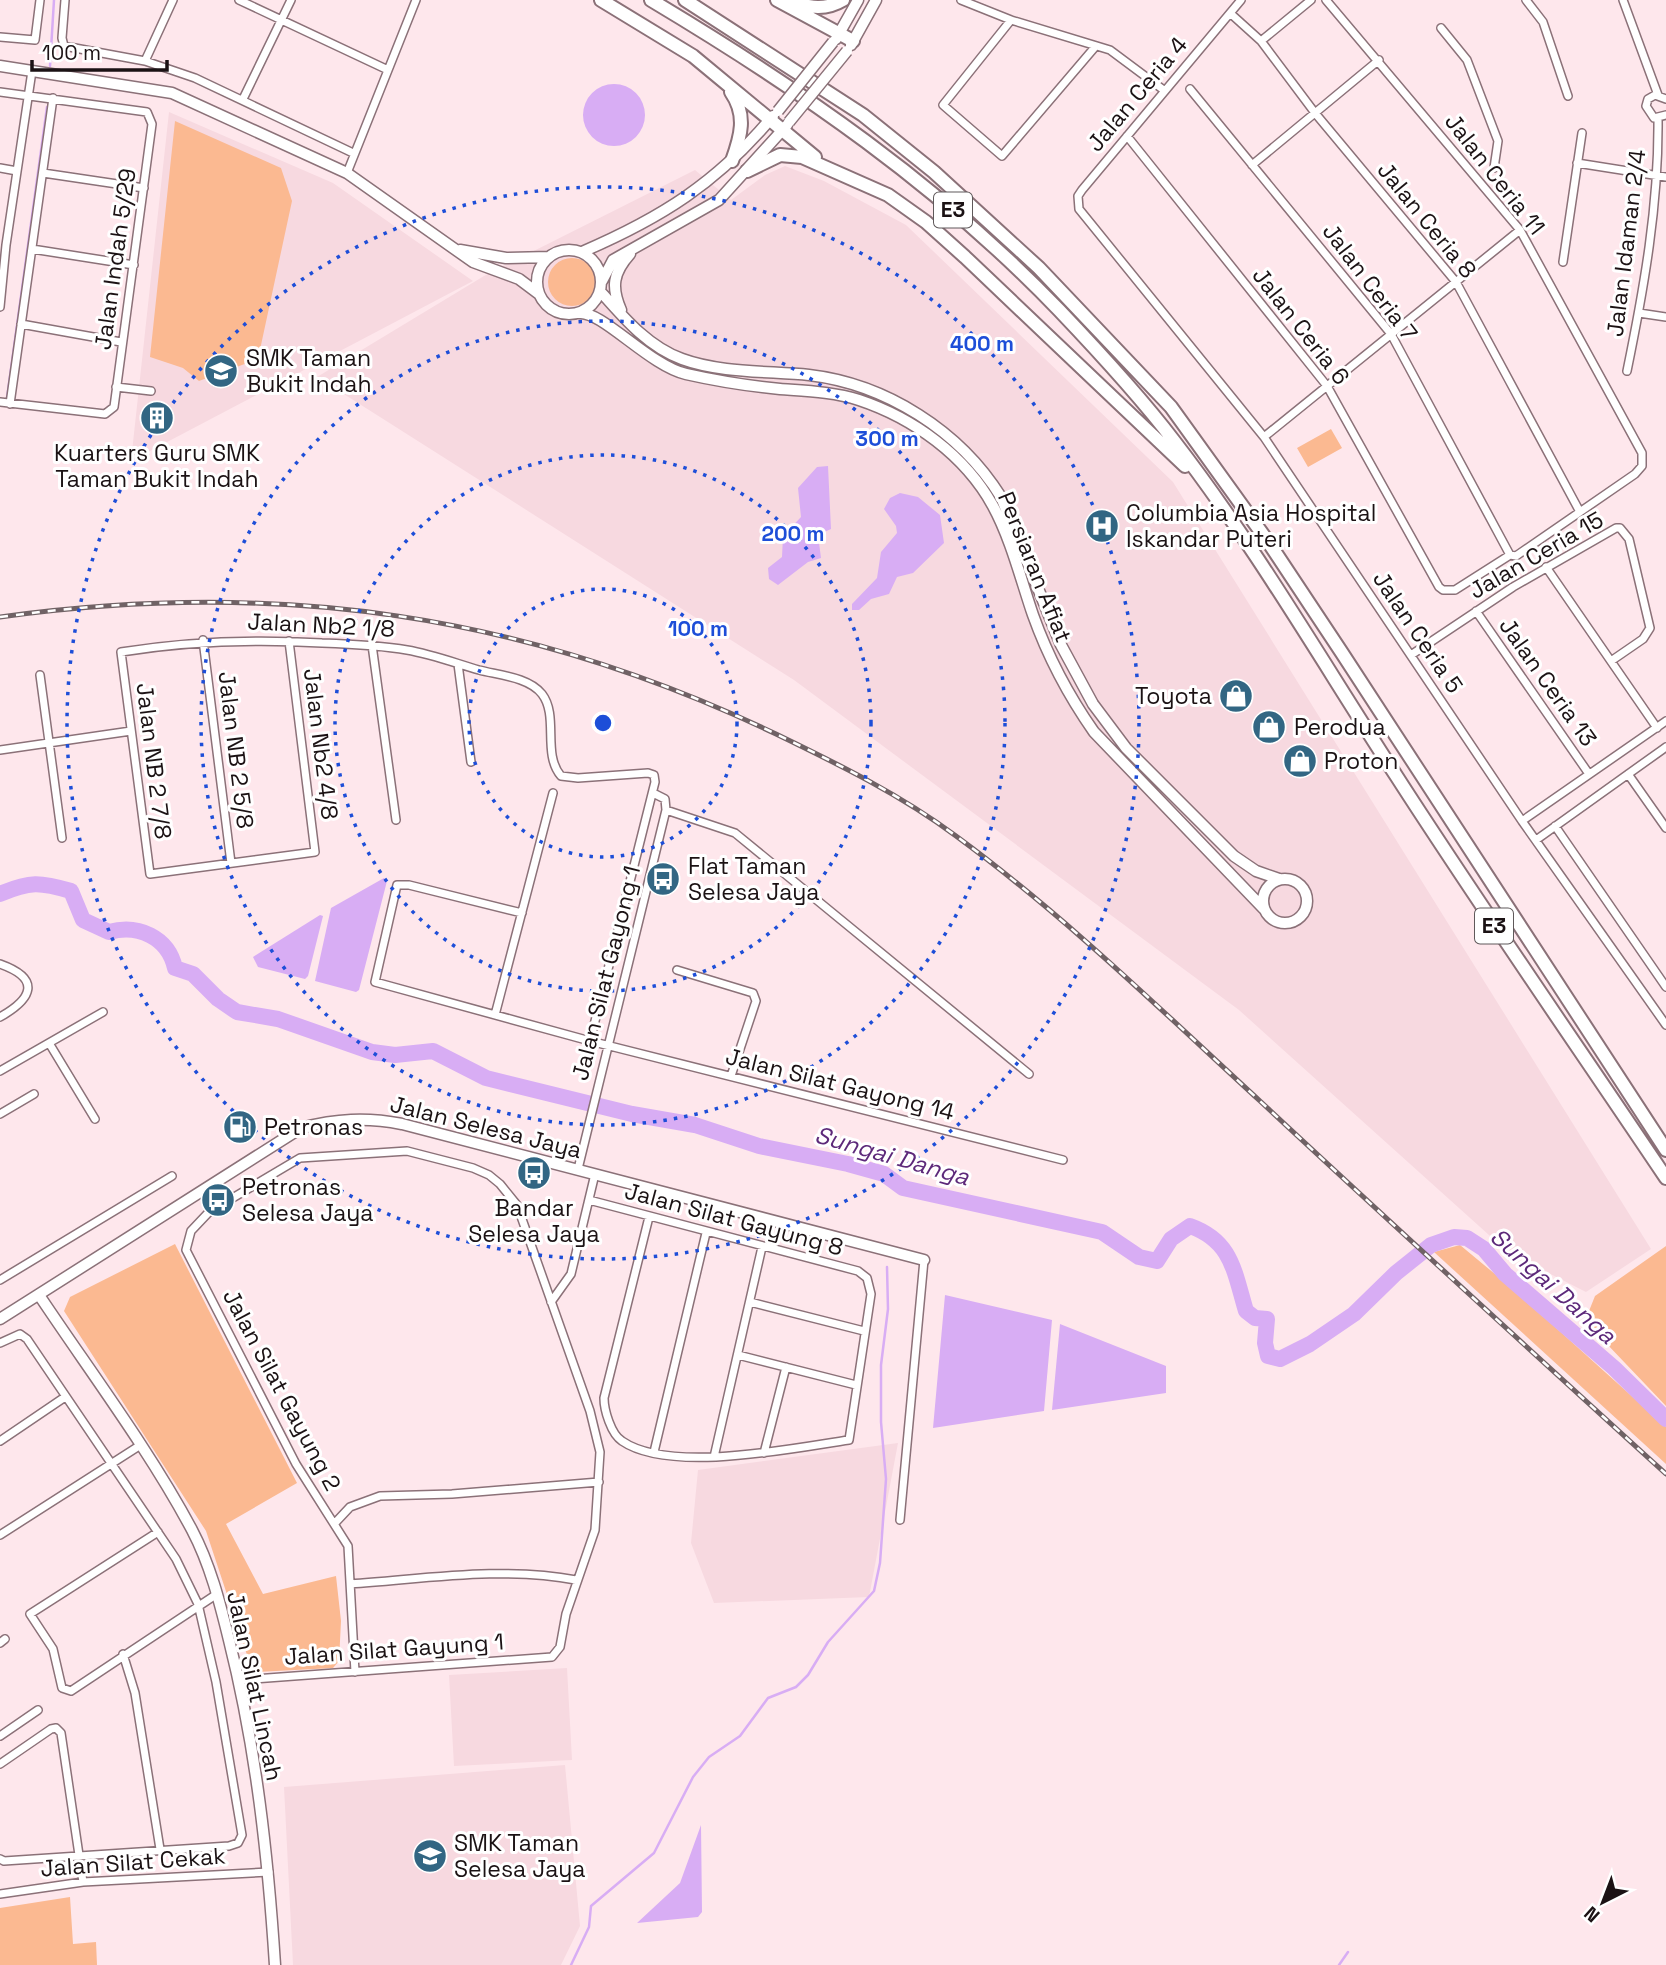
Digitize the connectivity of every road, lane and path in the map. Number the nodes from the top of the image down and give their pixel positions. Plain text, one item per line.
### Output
1 (40, 0) edge
2 (65, 0) edge
3 (173, 0) edge
4 (239, 0) edge
5 (290, 0) edge
6 (416, 0) edge
7 (601, 0) edge
8 (652, 0) edge
9 (685, 0) edge
10 (778, 0) edge
11 (843, 0) edge
12 (858, 0) edge
13 (876, 0) edge
14 (961, 0) edge
15 (1241, 0) edge
16 (1311, 0) edge
17 (1326, 0) edge
18 (1526, 0) edge
19 (1623, 0) edge
20 (1230, 13) junction
21 (281, 20) junction
22 (1011, 20) junction
23 (1441, 28) dead end
24 (0, 37) edge
25 (837, 38) junction
26 (1261, 41) junction
27 (850, 46) junction
28 (1095, 47) junction
29 (1379, 60) junction
30 (145, 61) junction
31 (0, 66) edge
32 (388, 70) junction
33 (32, 71) junction
34 (721, 77) junction
35 (1190, 89) dead end
36 (1165, 91) junction
37 (0, 92) edge
38 (28, 96) junction
39 (1568, 96) dead end
40 (1664, 97) edge
41 (53, 98) junction
42 (243, 99) junction
43 (1315, 113) junction
44 (774, 116) junction
45 (1662, 116) edge
46 (785, 126) junction
47 (1581, 133) dead end
48 (1127, 136) junction
49 (353, 153) junction
50 (732, 161) junction
51 (1577, 163) junction
52 (1252, 165) junction
53 (0, 168) edge
54 (1494, 168) dead end
55 (17, 171) junction
56 (747, 171) junction
57 (837, 171) junction
58 (43, 173) junction
59 (347, 173) junction
60 (1662, 176) edge
61 (144, 188) junction
62 (1077, 203) joint
63 (1520, 230) junction
64 (639, 244) junction
65 (3, 245) edge
66 (32, 249) junction
67 (459, 250) junction
68 (582, 252) junction
69 (549, 257) junction
70 (1563, 262) dead end
71 (134, 265) junction
72 (1456, 282) junction
73 (601, 286) junction
74 (539, 294) junction
75 (0, 307) edge
76 (579, 313) junction
77 (1639, 313) junction
78 (624, 317) junction
79 (1666, 317) edge
80 (21, 324) junction
81 (1391, 334) junction
82 (121, 342) junction
83 (674, 355) junction
84 (666, 367) junction
85 (1627, 371) dead end
86 (1327, 386) junction
87 (116, 387) junction
88 (151, 391) dead end
89 (0, 402) edge
90 (10, 404) junction
91 (1265, 437) junction
92 (989, 478) junction
93 (1202, 480) junction
94 (980, 486) junction
95 (1580, 512) junction
96 (1510, 555) junction
97 (1546, 567) junction
98 (1042, 596) junction
99 (1028, 600) junction
100 (1476, 611) junction
101 (1047, 612) junction
102 (1034, 617) junction
103 (203, 640) junction
104 (289, 641) junction
105 (372, 645) junction
106 (121, 652) joint
107 (1411, 656) junction
108 (1611, 661) junction
109 (458, 664) junction
110 (40, 675) dead end
111 (1666, 721) edge
112 (1657, 728) junction
113 (131, 731) junction
114 (49, 743) junction
115 (1666, 747) edge
116 (0, 750) edge
117 (471, 762) dead end
118 (1589, 774) junction
119 (1628, 774) junction
120 (553, 793) dead end
121 (653, 793) junction
122 (666, 810) junction
123 (396, 820) dead end
124 (1522, 821) junction
125 (1555, 826) junction
126 (1666, 828) edge
127 (62, 838) dead end
128 (1536, 840) junction
129 (231, 863) junction
130 (1279, 880) junction
131 (1264, 909) junction
132 (522, 913) junction
133 (0, 964) edge
134 (677, 970) dead end
135 (1666, 987) edge
136 (103, 1012) dead end
137 (495, 1015) junction
138 (0, 1017) edge
139 (1666, 1025) edge
140 (590, 1041) junction
141 (49, 1043) junction
142 (608, 1047) junction
143 (0, 1071) edge
144 (1029, 1074) dead end
145 (731, 1076) junction
146 (34, 1094) dead end
147 (0, 1114) edge
148 (95, 1119) dead end
149 (1666, 1150) edge
150 (1063, 1160) dead end
151 (578, 1169) junction
152 (595, 1174) junction
153 (172, 1176) dead end
154 (1666, 1178) edge
155 (589, 1200) junction
156 (649, 1217) junction
157 (706, 1233) junction
158 (762, 1247) junction
159 (924, 1260) joint
160 (0, 1280) edge
161 (40, 1295) junction
162 (551, 1302) junction
163 (750, 1302) junction
164 (0, 1319) edge
165 (864, 1331) junction
166 (0, 1343) edge
167 (737, 1355) junction
168 (786, 1367) junction
169 (856, 1385) junction
170 (65, 1397) junction
171 (0, 1441) edge
172 (139, 1446) junction
173 (654, 1452) junction
174 (764, 1453) junction
175 (714, 1457) junction
176 (110, 1463) junction
177 (599, 1482) junction
178 (900, 1520) dead end
179 (335, 1523) junction
180 (158, 1532) junction
181 (0, 1535) edge
182 (576, 1580) junction
183 (351, 1584) junction
184 (217, 1594) junction
185 (198, 1604) junction
186 (123, 1654) junction
187 (355, 1672) junction
188 (239, 1680) junction
189 (38, 1710) dead end
190 (0, 1736) edge
191 (0, 1765) edge
192 (160, 1849) junction
193 (79, 1856) junction
194 (1, 1859) edge
195 (269, 1872) junction
196 (83, 1882) junction
197 (0, 1894) edge
198 (275, 1965) edge

1 - 24 street
2 - 30 street
3 - 30 street
4 - 21 street
5 - 21 street
6 - 32 street
7 - 34 highway
8 - 93 highway, E3
9 - 149 highway, E3
10 - 11 highway
10 - 25 highway
12 - 25 street
13 - 27 street
14 - 22 street
15 - 20 street, Jalan Ceria 4
16 - 26 street
17 - 29 street, Jalan Ceria 11
18 - 39 street
19 - 40 street
20 - 26 street, Jalan Ceria 8
20 - 36 street, Jalan Ceria 4
21 - 32 street
21 - 42 street
22 - 28 street
22 - 28 street
23 - 54 street
25 - 27 highway
25 - 44 street, bridge
26 - 43 street, Jalan Ceria 8
27 - 46 street, bridge
28 - 36 street
29 - 43 street
29 - 63 street, Jalan Ceria 11
30 - 42 street
31 - 33 street
32 - 49 street
33 - 38 street
33 - 59 street
34 - 44 highway
34 - 50 highway
35 - 52 street, Jalan Ceria 7
36 - 48 street, Jalan Ceria 4
37 - 38 street
38 - 41 street
38 - 55 street
40 - 45 street, Jalan Idaman 2/4
41 - 58 street
41 - 61 street, Jalan Indah 5/29
42 - 49 street
43 - 52 street
43 - 72 street, Jalan Ceria 8
44 - 46 highway
44 - 50 street
45 - 60 street, Jalan Idaman 2/4
46 - 56 street
46 - 57 highway
47 - 51 street
48 - 62 street, Jalan Ceria 4
48 - 86 street, Jalan Ceria 6
49 - 59 street
50 - 68 street
51 - 60 street
51 - 70 street
52 - 81 street, Jalan Ceria 7
53 - 55 street
55 - 65 street
56 - 57 highway
56 - 64 street
57 - 93 highway
58 - 61 street
58 - 66 street
59 - 67 street
60 - 77 street, Jalan Idaman 2/4
61 - 71 street, Jalan Indah 5/29
62 - 91 street, Jalan Ceria 5
63 - 72 street
63 - 95 street, Jalan Ceria 11
64 - 73 street
64 - 78 street
65 - 75 street
66 - 71 street
66 - 80 street
67 - 69 street
67 - 74 street
68 - 69 street
68 - 73 street
69 - 74 street
71 - 82 street, Jalan Indah 5/29
72 - 81 street
72 - 95 street, Jalan Ceria 8
73 - 76 street
73 - 78 street, Persiaran Afiat
74 - 76 street
76 - 84 street, Persiaran Afiat
77 - 79 street
77 - 85 street, Jalan Idaman 2/4
78 - 83 street, Persiaran Afiat
80 - 82 street
80 - 90 street
81 - 86 street
81 - 96 street, Jalan Ceria 7
82 - 87 street, Jalan Indah 5/29
83 - 84 street
83 - 92 street, Persiaran Afiat
84 - 94 street, Persiaran Afiat
86 - 91 street
86 - 96 street, Jalan Ceria 6
87 - 88 street
87 - 90 street, Jalan Indah 5/29
89 - 90 street
91 - 107 street, Jalan Ceria 5
92 - 94 street
92 - 98 street, Persiaran Afiat
93 - 154 highway, E3
94 - 99 street, Persiaran Afiat
95 - 96 street
97 - 100 street, Jalan Ceria 15
97 - 108 street
97 - 108 street, Jalan Ceria 15
98 - 99 street
98 - 101 street, Persiaran Afiat
99 - 102 street, Persiaran Afiat
100 - 107 street, Jalan Ceria 15
100 - 118 street, Jalan Ceria 13
101 - 102 street
101 - 130 street, Persiaran Afiat
102 - 131 street, Persiaran Afiat
103 - 104 street, Jalan Nb2 1/8
103 - 106 street, Jalan Nb2 1/8
103 - 129 street, Jalan NB 2 5/8
104 - 105 street, Jalan Nb2 1/8
104 - 129 street, Jalan Nb2 4/8
105 - 109 street, Jalan Nb2 1/8
105 - 123 street
106 - 113 street, Jalan NB 2 7/8
107 - 124 street, Jalan Ceria 5
108 - 112 street
109 - 117 street
109 - 121 street, Jalan Nb2 1/8
110 - 114 street
111 - 112 street
112 - 118 street
113 - 114 street
113 - 129 street, Jalan NB 2 7/8
114 - 116 street
114 - 127 street
115 - 119 street
118 - 124 street
119 - 125 street
119 - 126 street
120 - 132 street
121 - 122 street
121 - 140 street
122 - 142 street, Jalan Silat Gayong 1
122 - 144 street
124 - 128 street, Jalan Ceria 5
125 - 128 street
125 - 135 street
128 - 139 street, Jalan Ceria 5
130 - 131 street
130 - 131 street, Persiaran Afiat
132 - 137 street
132 - 137 street, Jalan Silat Gayong 14
133 - 138 street
134 - 145 street
136 - 141 street
137 - 140 street, Jalan Silat Gayong 14
140 - 142 street, Jalan Silat Gayong 14
141 - 143 street
141 - 148 street
142 - 145 street, Jalan Silat Gayong 14
142 - 151 street, Jalan Silat Gayong 1
145 - 150 street, Jalan Silat Gayong 14
146 - 147 street
151 - 152 street, Jalan Selesa Jaya
151 - 161 street, Jalan Selesa Jaya
152 - 155 street
152 - 159 street, Jalan Selesa Jaya
153 - 160 street
155 - 156 street, Jalan Silat Gayung 8
155 - 162 street
156 - 157 street, Jalan Silat Gayung 8
156 - 173 street
157 - 158 street, Jalan Silat Gayung 8
157 - 173 street
158 - 163 street
158 - 165 street, Jalan Silat Gayung 8
159 - 178 street
161 - 164 street, Jalan Selesa Jaya
161 - 172 street, Jalan Silat Lincah
162 - 177 street
162 - 179 street, Jalan Silat Gayung 2
163 - 165 street
163 - 167 street
165 - 169 street
166 - 170 street
167 - 168 street
167 - 175 street
168 - 169 street
168 - 174 street
169 - 174 street
170 - 171 street
170 - 176 street
172 - 176 street
172 - 184 street, Jalan Silat Lincah
173 - 175 street
174 - 175 street
176 - 180 street
176 - 181 street
177 - 179 street
177 - 182 street
179 - 183 street, Jalan Silat Gayung 2
180 - 185 street
180 - 186 street
182 - 183 street
182 - 187 street, Jalan Silat Gayung 1
183 - 187 street, Jalan Silat Gayung 2
184 - 185 street
184 - 188 street, Jalan Silat Lincah
185 - 186 street
185 - 192 street
186 - 192 street
187 - 188 street, Jalan Silat Gayung 1
188 - 195 street, Jalan Silat Lincah
189 - 190 street
191 - 193 street
192 - 193 street
193 - 194 street
193 - 196 street
195 - 196 street, Jalan Silat Cekak
195 - 198 street, Jalan Silat Lincah
196 - 197 street, Jalan Silat Cekak

